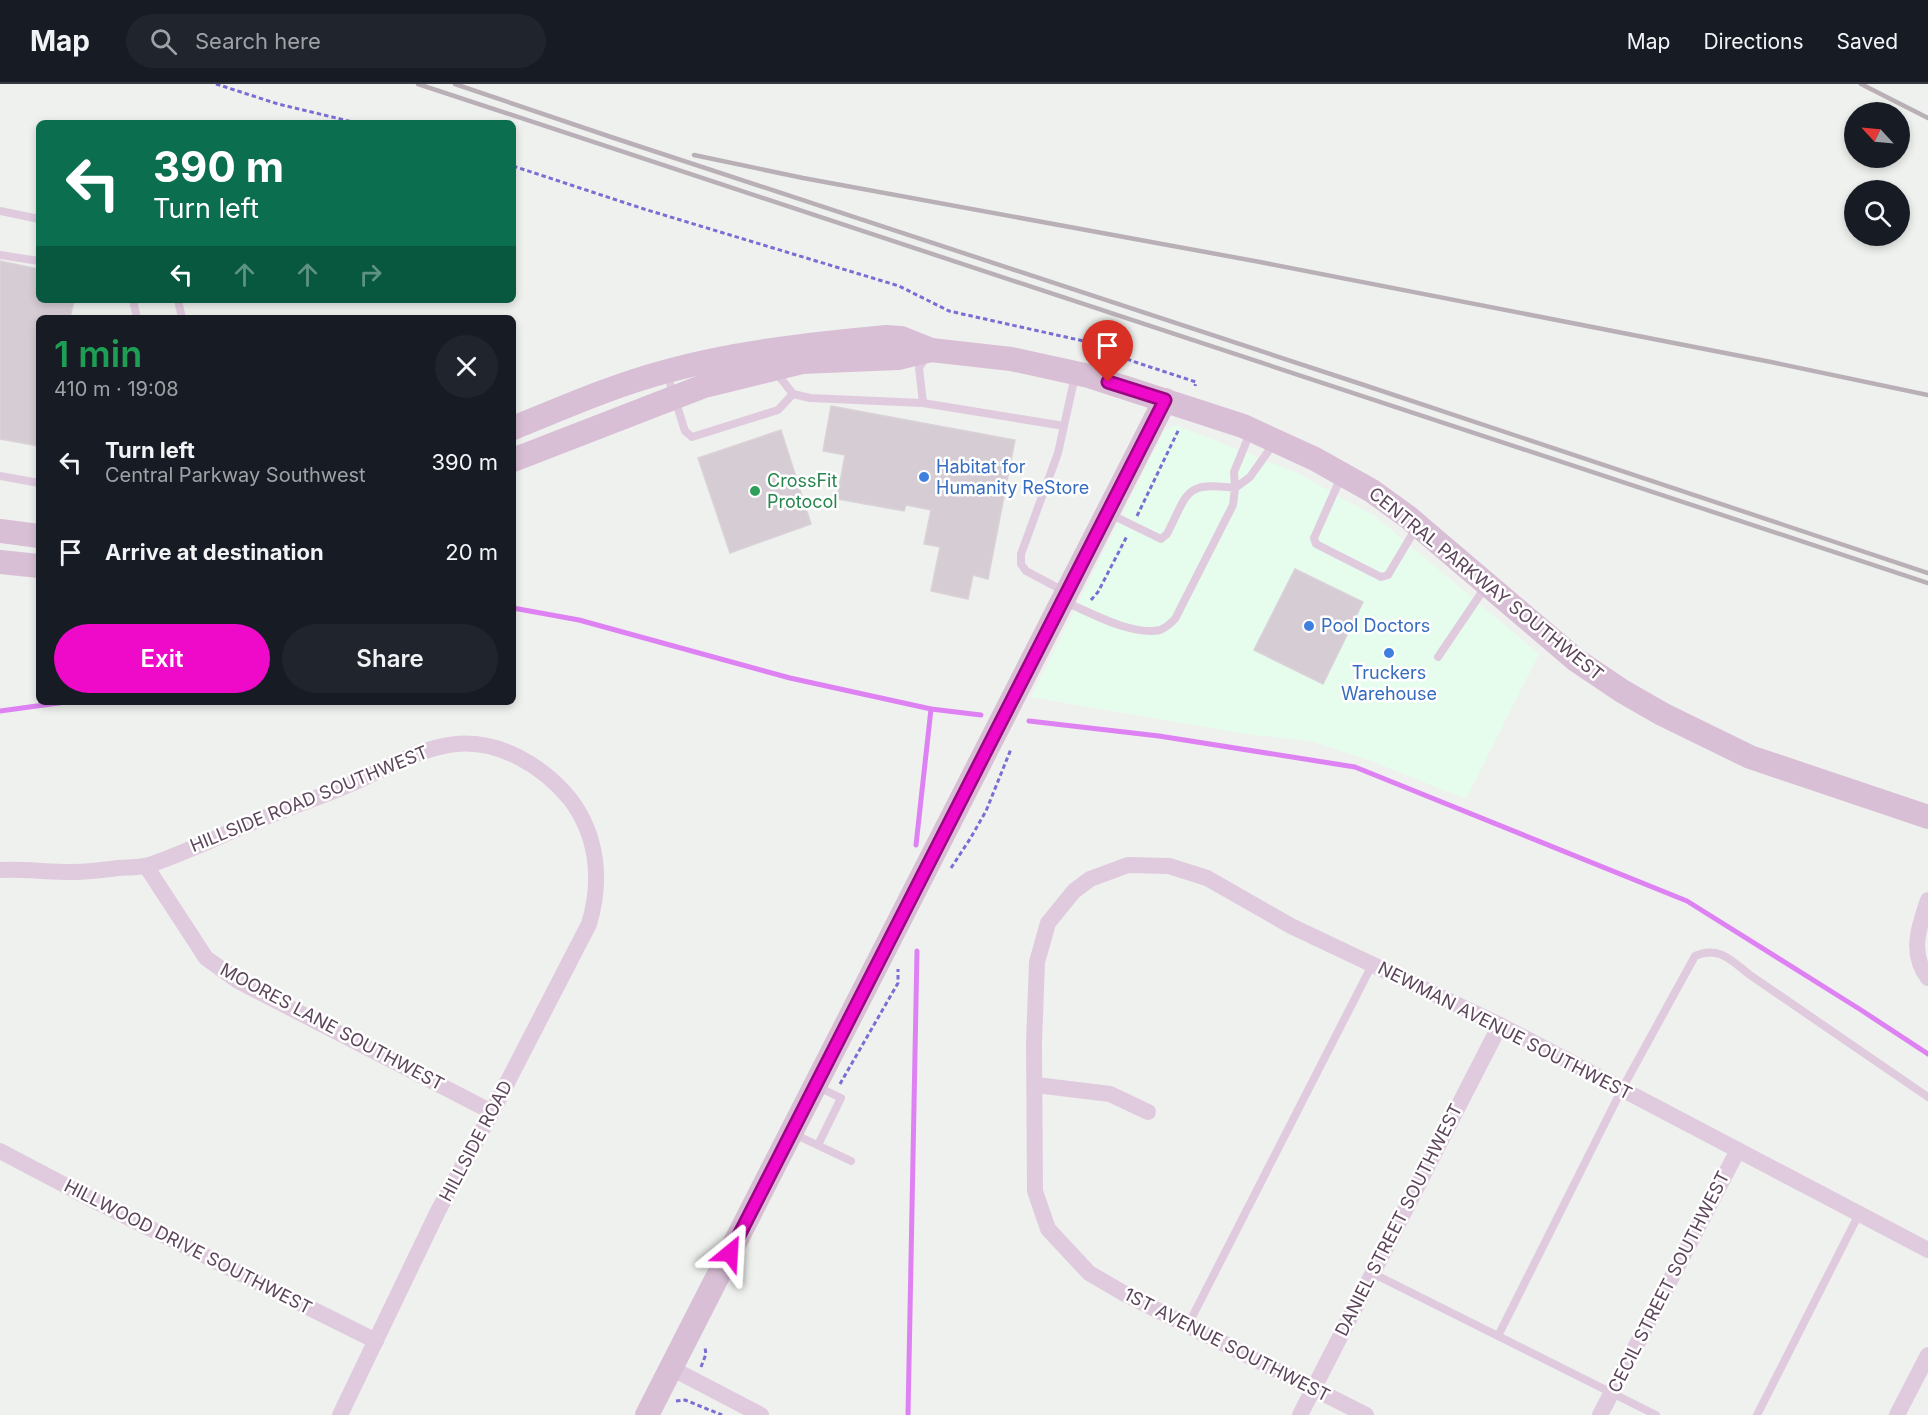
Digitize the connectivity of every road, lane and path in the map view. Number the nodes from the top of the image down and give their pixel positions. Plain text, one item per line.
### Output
1 (216, 84) edge
2 (345, 120) edge
3 (516, 167) edge
4 (0, 212) edge
5 (36, 218) edge
6 (0, 255) edge
7 (36, 261) edge
8 (930, 350) junction
9 (773, 369) junction
10 (666, 371) junction
11 (1075, 373) junction
12 (1195, 386) dead end
13 (793, 394) junction
14 (673, 397) junction
15 (1165, 400) junction
16 (923, 403) junction
17 (1064, 426) junction
18 (516, 427) edge
19 (1179, 429) dead end
20 (1252, 430) junction
21 (1275, 441) junction
22 (516, 459) edge
23 (1342, 474) junction
24 (0, 476) edge
25 (36, 482) edge
26 (1235, 488) junction
27 (1107, 513) junction
28 (1418, 525) junction
29 (1132, 526) junction
30 (0, 531) edge
31 (36, 536) edge
32 (0, 562) edge
33 (36, 566) edge
34 (1487, 584) junction
35 (1072, 601) junction
36 (1438, 657) dead end
37 (1001, 746) junction
38 (1928, 817) edge
39 (596, 864) joint
40 (146, 866) junction
41 (950, 869) dead end
42 (0, 870) edge
43 (1928, 900) edge
44 (898, 961) dead end
45 (1372, 965) junction
46 (1927, 978) edge
47 (1500, 1025) junction
48 (1036, 1085) junction
49 (1622, 1089) junction
50 (824, 1090) junction
51 (1928, 1097) edge
52 (492, 1112) junction
53 (1148, 1112) dead end
54 (791, 1133) junction
55 (818, 1145) junction
56 (1738, 1150) junction
57 (0, 1151) edge
58 (851, 1161) dead end
59 (1859, 1214) junction
60 (1928, 1250) edge
61 (1372, 1274) junction
62 (1188, 1325) junction
63 (1498, 1336) junction
64 (376, 1341) junction
65 (706, 1341) dead end
66 (1928, 1355) edge
67 (671, 1368) junction
68 (700, 1369) dead end
69 (1314, 1388) junction
70 (684, 1392) dead end
71 (1611, 1393) junction
72 (340, 1415) edge
73 (647, 1415) edge
74 (722, 1415) edge
75 (761, 1415) edge
76 (1300, 1415) edge
77 (1366, 1415) edge
78 (1600, 1415) edge
79 (1656, 1415) edge
80 (1757, 1415) edge
81 (1897, 1415) edge

1 - 2 path
3 - 12 path
4 - 5 lane
6 - 7 lane
8 - 9 street, CENTRAL PARKWAY SOUTHWEST
8 - 10 street, CENTRAL PARKWAY SOUTHWEST
8 - 11 street, CENTRAL PARKWAY SOUTHWEST
8 - 16 lane
9 - 13 lane
9 - 14 street, CENTRAL PARKWAY SOUTHWEST
10 - 14 lane
10 - 18 street, CENTRAL PARKWAY SOUTHWEST
11 - 15 street, CENTRAL PARKWAY SOUTHWEST
11 - 17 lane
13 - 14 lane
13 - 16 lane
14 - 22 street, CENTRAL PARKWAY SOUTHWEST
15 - 20 street, CENTRAL PARKWAY SOUTHWEST
15 - 27 street
16 - 17 lane
17 - 35 lane
19 - 29 path
20 - 21 street, CENTRAL PARKWAY SOUTHWEST
20 - 26 lane
21 - 23 street, CENTRAL PARKWAY SOUTHWEST
21 - 26 lane
23 - 28 street, CENTRAL PARKWAY SOUTHWEST
23 - 28 lane
24 - 25 lane
26 - 29 lane
26 - 35 lane
27 - 29 lane
27 - 35 street
28 - 34 street, CENTRAL PARKWAY SOUTHWEST
29 - 35 path
30 - 31 street
32 - 33 street
34 - 36 lane
34 - 38 street, CENTRAL PARKWAY SOUTHWEST
35 - 37 street
37 - 41 path
37 - 50 street
39 - 40 street, HILLSIDE ROAD SOUTHWEST
39 - 52 street, HILLSIDE ROAD
40 - 42 street, HILLSIDE ROAD SOUTHWEST
40 - 52 street, MOORES LANE SOUTHWEST
43 - 46 street
44 - 50 path
45 - 47 street, NEWMAN AVENUE SOUTHWEST
45 - 48 street, NEWMAN AVENUE SOUTHWEST
45 - 62 lane
47 - 49 street, NEWMAN AVENUE SOUTHWEST
47 - 61 street, DANIEL STREET SOUTHWEST
48 - 53 street
48 - 62 street, 1ST AVENUE SOUTHWEST
49 - 51 lane
49 - 56 street, NEWMAN AVENUE SOUTHWEST
49 - 63 lane
50 - 54 street
50 - 55 lane
52 - 64 street, HILLSIDE ROAD
54 - 55 lane
54 - 67 street
55 - 58 lane
56 - 59 street, NEWMAN AVENUE SOUTHWEST
56 - 71 street, CECIL STREET SOUTHWEST
57 - 64 street, HILLWOOD DRIVE SOUTHWEST
59 - 60 street, NEWMAN AVENUE SOUTHWEST
59 - 80 lane
61 - 63 lane
61 - 69 street, DANIEL STREET SOUTHWEST
62 - 69 street, 1ST AVENUE SOUTHWEST
63 - 71 lane
64 - 72 street, HILLSIDE ROAD
65 - 68 path
66 - 81 street
67 - 73 street
67 - 75 street
69 - 76 street, DANIEL STREET SOUTHWEST
69 - 77 street, 1ST AVENUE SOUTHWEST
70 - 74 path
71 - 78 street, CECIL STREET SOUTHWEST
71 - 79 lane

